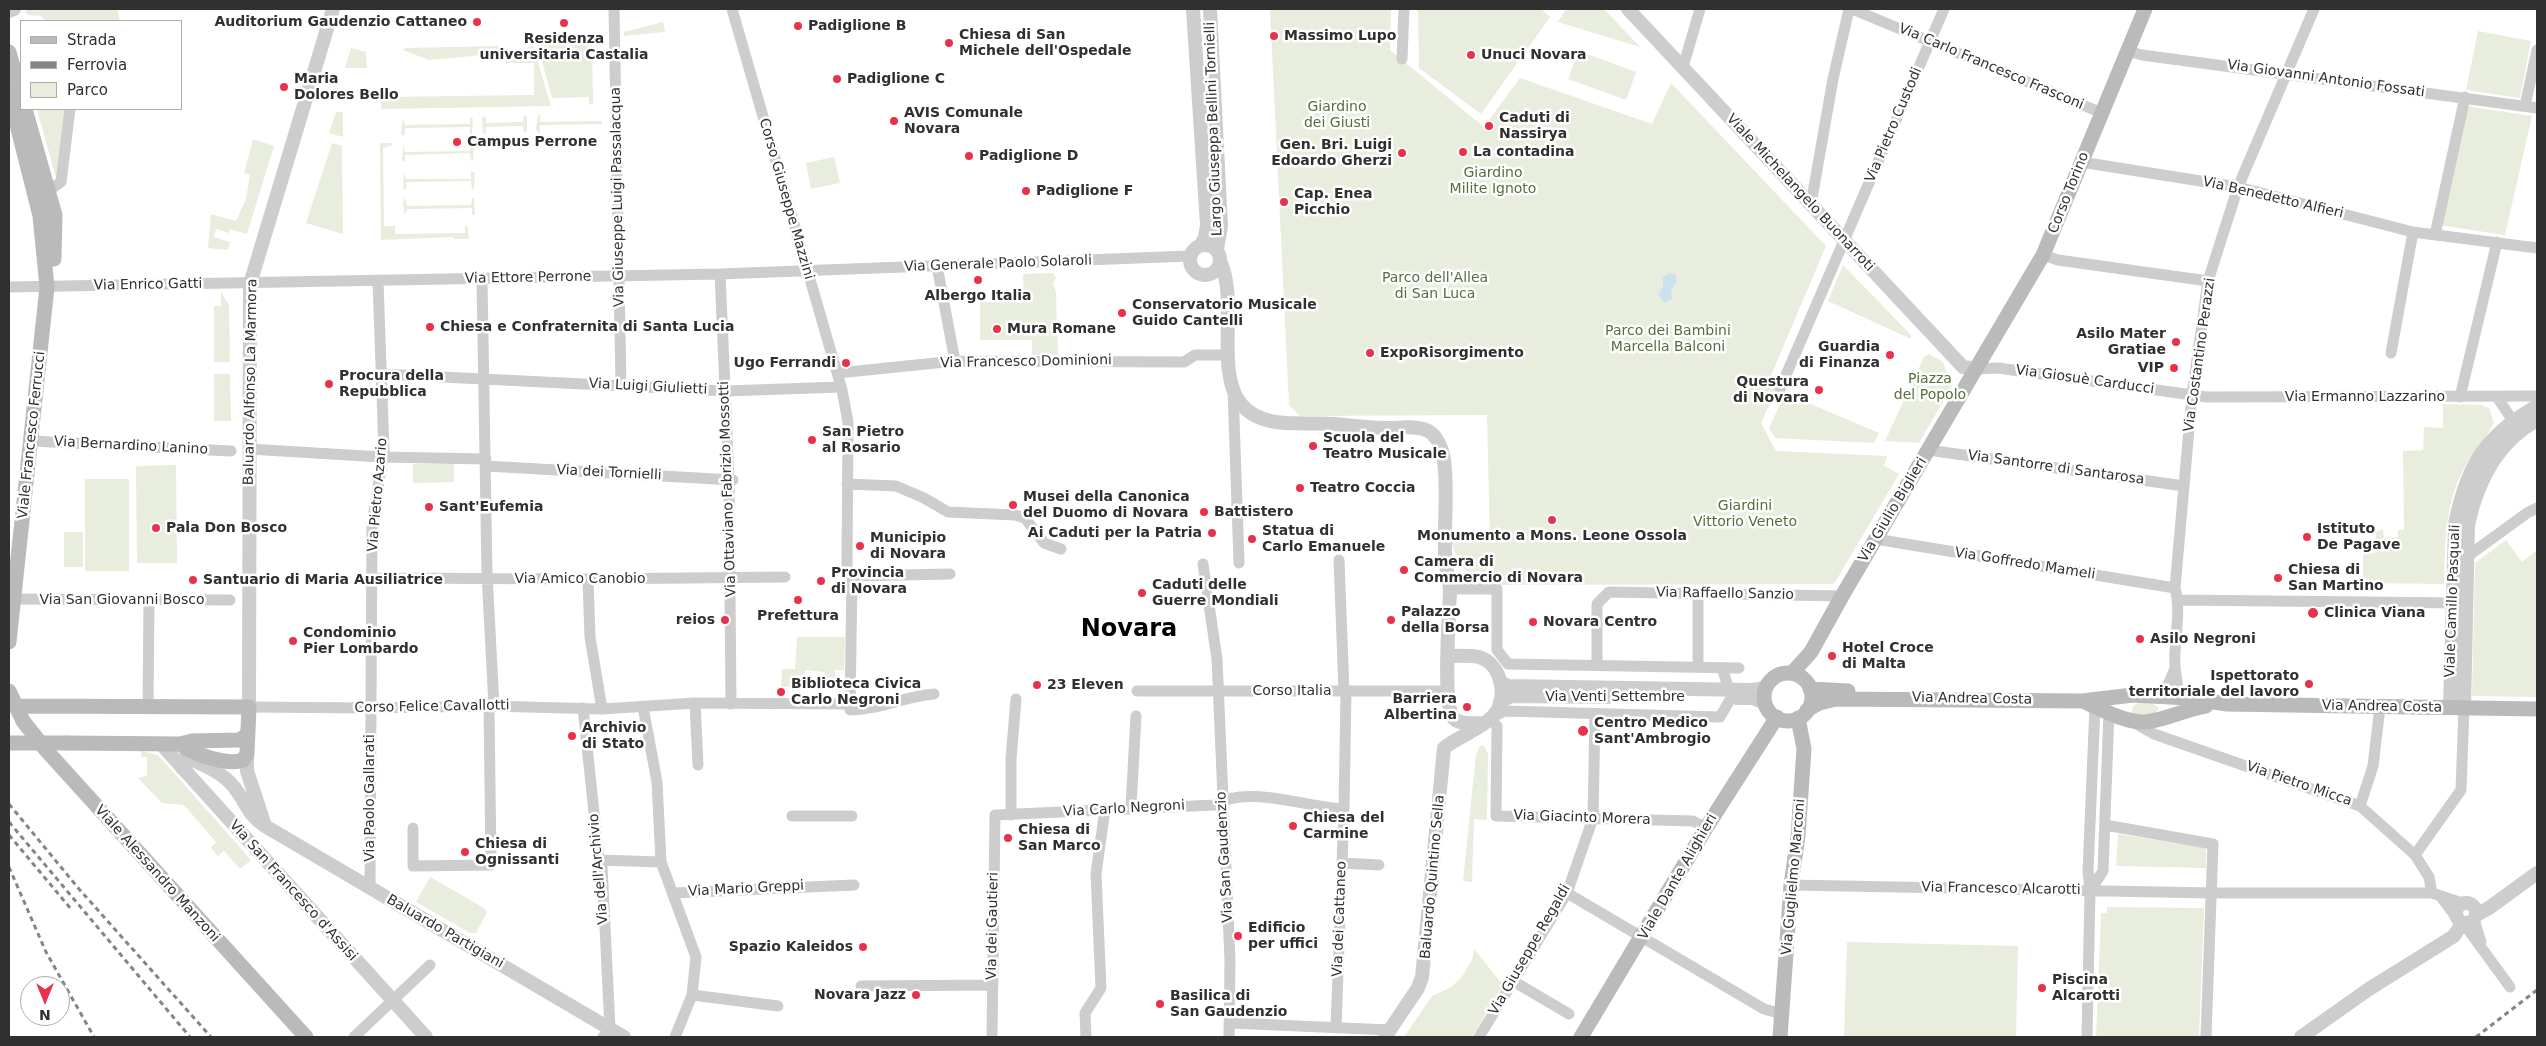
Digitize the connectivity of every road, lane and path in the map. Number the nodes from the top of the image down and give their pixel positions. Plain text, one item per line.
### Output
1 (14, 9) edge
2 (333, 9) edge
3 (614, 9) edge
4 (732, 9) edge
5 (1193, 9) edge
6 (1210, 9) edge
7 (1404, 9) edge
8 (1628, 9) edge
9 (1700, 9) edge
10 (1851, 9) edge
11 (1944, 9) edge
12 (2145, 9) edge
13 (2314, 9) edge
14 (9, 11) edge
15 (1930, 41) junction
16 (2537, 50) edge
17 (2127, 51) junction
18 (9, 52) edge
19 (1402, 59) dead end
20 (1683, 68) junction
21 (2286, 74) junction
22 (9, 92) edge
23 (20, 92) edge
24 (2465, 97) junction
25 (2525, 106) junction
26 (2537, 108) edge
27 (25, 110) edge
28 (70, 110) edge
29 (2102, 113) junction
30 (2081, 162) junction
31 (2238, 187) junction
32 (48, 191) junction
33 (1811, 204) junction
34 (2413, 232) junction
35 (2435, 234) junction
36 (1844, 241) junction
37 (2497, 242) junction
38 (1200, 245) junction
39 (2537, 248) edge
40 (1217, 249) junction
41 (2043, 255) junction
42 (1190, 256) junction
43 (1220, 263) junction
44 (937, 266) junction
45 (806, 271) junction
46 (720, 274) junction
47 (1210, 274) junction
48 (619, 276) junction
49 (482, 279) junction
50 (378, 281) junction
51 (2208, 281) junction
52 (250, 284) junction
53 (9, 287) edge
54 (47, 287) junction
55 (1227, 292) junction
56 (2391, 353) dead end
57 (1228, 355) junction
58 (955, 361) junction
59 (1977, 369) junction
60 (838, 372) junction
61 (382, 374) junction
62 (484, 378) junction
63 (621, 386) junction
64 (842, 388) junction
65 (1233, 389) junction
66 (1780, 389) dead end
67 (726, 391) junction
68 (2192, 395) junction
69 (2460, 396) junction
70 (2497, 396) junction
71 (2537, 396) edge
72 (2537, 406) edge
73 (2537, 420) edge
74 (2516, 426) junction
75 (32, 441) junction
76 (249, 450) junction
77 (1928, 450) junction
78 (231, 451) dead end
79 (383, 457) junction
80 (486, 463) junction
81 (731, 480) junction
82 (847, 484) junction
83 (2184, 486) junction
84 (2537, 508) edge
85 (1875, 539) junction
86 (1061, 549) dead end
87 (2467, 553) junction
88 (1339, 560) dead end
89 (1239, 563) dead end
90 (1203, 564) dead end
91 (950, 574) dead end
92 (852, 576) junction
93 (731, 577) junction
94 (785, 577) dead end
95 (375, 578) dead end
96 (490, 579) junction
97 (588, 579) junction
98 (2175, 588) junction
99 (1450, 589) junction
100 (1698, 593) junction
101 (1842, 596) junction
102 (14, 599) junction
103 (149, 600) junction
104 (230, 600) dead end
105 (2178, 600) junction
106 (2459, 602) junction
107 (9, 642) edge
108 (1811, 652) junction
109 (1448, 656) junction
110 (1597, 665) junction
111 (1698, 667) junction
112 (1722, 668) junction
113 (1739, 668) dead end
114 (2175, 668) junction
115 (1792, 673) junction
116 (1500, 682) junction
117 (1809, 686) junction
118 (1766, 688) junction
119 (1217, 690) junction
120 (1137, 691) dead end
121 (1345, 691) junction
122 (1448, 691) junction
123 (934, 694) dead end
124 (1730, 694) junction
125 (2134, 696) junction
126 (2156, 697) junction
127 (1893, 698) junction
128 (2178, 698) junction
129 (1016, 699) dead end
130 (10, 701) edge
131 (1500, 702) junction
132 (695, 703) junction
133 (1765, 703) junction
134 (2088, 703) junction
135 (731, 704) junction
136 (2227, 704) junction
137 (492, 706) junction
138 (148, 707) junction
139 (224, 707) junction
140 (249, 707) junction
141 (643, 707) junction
142 (850, 707) junction
143 (2380, 707) junction
144 (371, 708) junction
145 (583, 708) junction
146 (2457, 708) junction
147 (602, 709) junction
148 (2537, 709) edge
149 (2109, 712) junction
150 (1594, 714) junction
151 (1803, 714) junction
152 (2168, 715) junction
153 (1136, 716) dead end
154 (1777, 717) junction
155 (2129, 720) junction
156 (1487, 721) junction
157 (242, 742) junction
158 (9, 743) edge
159 (161, 744) junction
160 (180, 744) junction
161 (698, 765) dead end
162 (182, 768) junction
163 (1222, 800) junction
164 (2360, 806) junction
165 (1131, 807) junction
166 (1105, 809) junction
167 (1344, 809) junction
168 (995, 815) joint
169 (1011, 815) junction
170 (792, 816) dead end
171 (852, 816) dead end
172 (1593, 818) junction
173 (265, 826) junction
174 (2105, 826) junction
175 (413, 828) dead end
176 (1706, 828) junction
177 (2415, 855) junction
178 (599, 860) junction
179 (661, 862) junction
180 (1342, 863) junction
181 (1379, 865) dead end
182 (2537, 873) edge
183 (854, 885) dead end
184 (1791, 885) junction
185 (370, 888) junction
186 (2090, 891) junction
187 (1567, 892) junction
188 (674, 893) junction
189 (2212, 893) junction
190 (2458, 909) junction
191 (1642, 937) junction
192 (430, 965) dead end
193 (1513, 981) junction
194 (992, 985) junction
195 (860, 986) dead end
196 (2510, 987) dead end
197 (692, 995) junction
198 (394, 1001) junction
199 (778, 1006) dead end
200 (1569, 1014) dead end
201 (1782, 1014) junction
202 (1230, 1023) junction
203 (1336, 1028) junction
204 (607, 1033) edge
205 (1388, 1034) edge
206 (306, 1037) edge
207 (354, 1037) edge
208 (426, 1037) edge
209 (624, 1037) edge
210 (675, 1037) edge
211 (992, 1037) edge
212 (1086, 1037) edge
213 (1229, 1037) edge
214 (1479, 1037) edge
215 (1581, 1037) edge
216 (1780, 1037) edge
217 (2086, 1037) edge
218 (2206, 1037) edge
219 (2301, 1037) edge

1 - 14 street
2 - 52 street, Baluardo Alfonso La Marmora
3 - 48 street, Via Giuseppe Luigi Passalacqua
4 - 45 street, Corso Giuseppe Mazzini
5 - 38 street, Largo Giuseppa Bellini Tornielli
6 - 40 street, Largo Giuseppa Bellini Tornielli
7 - 19 street
8 - 20 street, Viale Michelangelo Buonarroti
9 - 20 street
10 - 15 street, Via Carlo Francesco Frasconi
10 - 33 street
11 - 15 street, Via Pietro Custodi
12 - 17 main road, Corso Torino
13 - 21 street, Via Costantino Perazzi
15 - 29 street, Via Carlo Francesco Frasconi
15 - 36 street, Via Pietro Custodi
16 - 25 street
17 - 21 street, Via Giovanni Antonio Fossati
17 - 29 main road, Corso Torino
18 - 23 main road
20 - 33 street, Viale Michelangelo Buonarroti
21 - 24 street, Via Giovanni Antonio Fossati
21 - 31 street, Via Costantino Perazzi
22 - 54 main road
24 - 25 street, Via Giovanni Antonio Fossati
24 - 35 street
25 - 26 street, Via Giovanni Antonio Fossati
27 - 32 main road
28 - 32 street
29 - 30 main road, Corso Torino
30 - 31 street, Via Benedetto Alfieri
30 - 41 main road, Corso Torino
31 - 34 street, Via Benedetto Alfieri
31 - 51 street, Via Costantino Perazzi
32 - 54 main road
33 - 36 street, Viale Michelangelo Buonarroti
34 - 35 street, Via Benedetto Alfieri
34 - 56 street
35 - 37 street, Via Benedetto Alfieri
36 - 59 street, Viale Michelangelo Buonarroti
36 - 66 street, Via Pietro Custodi
37 - 39 street, Via Benedetto Alfieri
37 - 69 street
38 - 40 street
38 - 42 street
40 - 43 street
41 - 51 street
41 - 59 main road, Corso Torino
42 - 44 street, Via Generale Paolo Solaroli
42 - 47 street
43 - 47 street
43 - 55 street
44 - 45 street, Via Generale Paolo Solaroli
44 - 58 street
45 - 46 street, Via Ettore Perrone
45 - 60 street, Corso Giuseppe Mazzini
46 - 48 street, Via Ettore Perrone
46 - 67 street, Via Ottaviano Fabrizio Mossotti
47 - 55 street
48 - 49 street, Via Ettore Perrone
48 - 63 street, Via Giuseppe Luigi Passalacqua
49 - 50 street, Via Ettore Perrone
49 - 62 street
50 - 52 street, Via Ettore Perrone
50 - 61 street, Via Pietro Azario
51 - 68 street, Via Costantino Perazzi
52 - 54 street, Via Enrico Gatti
52 - 76 street, Baluardo Alfonso La Marmora
53 - 54 street, Via Enrico Gatti
54 - 75 main road, Viale Francesco Ferrucci
55 - 57 street
57 - 58 street, Via Francesco Dominioni
57 - 65 street
58 - 60 street, Via Francesco Dominioni
59 - 68 street, Via Giosuè Carducci
59 - 77 main road, Via Giulio Biglieri
60 - 64 street, Corso Giuseppe Mazzini
61 - 62 street, Via Luigi Giulietti
61 - 79 street, Via Pietro Azario
62 - 63 street, Via Luigi Giulietti
62 - 80 street
63 - 67 street, Via Luigi Giulietti
64 - 67 street, Via Luigi Giulietti
64 - 82 street, Corso Giuseppe Mazzini
65 - 89 street
65 - 99 street
67 - 81 street, Via Ottaviano Fabrizio Mossotti
68 - 69 street, Via Ermanno Lazzarino
68 - 83 street, Via Costantino Perazzi
69 - 70 street, Via Ermanno Lazzarino
70 - 71 street, Via Ermanno Lazzarino
70 - 74 street
72 - 74 street, Viale Camillo Pasquali
73 - 74 street, Viale Camillo Pasquali
74 - 87 street, Viale Camillo Pasquali
74 - 106 street, Viale Camillo Pasquali
75 - 78 street, Via Bernardino Lanino
75 - 102 main road, Viale Francesco Ferrucci
76 - 79 street, Via dei Tornielli
76 - 140 street, Baluardo Alfonso La Marmora
77 - 83 street, Via Santorre di Santarosa
77 - 85 main road, Via Giulio Biglieri
79 - 80 street, Via dei Tornielli
79 - 144 street, Via Pietro Azario
80 - 81 street, Via dei Tornielli
80 - 96 street
81 - 93 street, Via Ottaviano Fabrizio Mossotti
82 - 86 street
82 - 92 street, Corso Giuseppe Mazzini
83 - 98 street, Via Costantino Perazzi
84 - 87 street
85 - 98 street, Via Goffredo Mameli
85 - 101 main road, Via Giulio Biglieri
87 - 106 street, Viale Camillo Pasquali
88 - 121 street, Via dei Cattaneo
90 - 119 street, Via San Gaudenzio
91 - 92 street
92 - 142 street
93 - 94 street, Via Amico Canobio
93 - 97 street, Via Amico Canobio
93 - 135 street, Via Ottaviano Fabrizio Mossotti
95 - 96 street, Via Amico Canobio
96 - 97 street, Via Amico Canobio
96 - 137 street
97 - 147 street
98 - 105 street, Via Costantino Perazzi
99 - 109 street
99 - 110 street
100 - 101 street, Via Raffaello Sanzio
100 - 110 street, Via Raffaello Sanzio
100 - 111 street
101 - 108 main road, Via Giulio Biglieri
102 - 103 street, Via San Giovanni Bosco
102 - 107 main road, Viale Francesco Ferrucci
103 - 104 street, Via San Giovanni Bosco
103 - 138 street
105 - 106 street
105 - 114 street, Via Costantino Perazzi
106 - 146 street, Viale Camillo Pasquali
108 - 115 main road, Via Giulio Biglieri
108 - 117 main road, Via Giulio Biglieri
109 - 116 street
109 - 122 street
110 - 111 street
111 - 112 street
112 - 113 street
112 - 124 street
114 - 126 street
114 - 128 street, Via Costantino Perazzi
115 - 117 main road
115 - 118 main road
116 - 124 street, Via Venti Settembre
116 - 131 street
117 - 127 main road, Via Andrea Costa
117 - 151 main road
118 - 124 street, Via Venti Settembre
118 - 133 main road
119 - 120 street, Corso Italia
119 - 121 street, Corso Italia
119 - 163 street, Via San Gaudenzio
121 - 122 street, Corso Italia
121 - 167 street, Via dei Cattaneo
122 - 156 street
123 - 142 street
124 - 131 street, Via Venti Settembre
124 - 133 street, Via Venti Settembre
124 - 150 street, Via Venti Settembre
125 - 126 main road, Via Andrea Costa
125 - 134 main road, Via Andrea Costa
125 - 155 main road
126 - 128 main road, Via Andrea Costa
126 - 152 main road
127 - 134 main road, Via Andrea Costa
127 - 151 main road, Via Andrea Costa
128 - 136 main road, Via Andrea Costa
128 - 152 main road
129 - 169 street
130 - 138 main road, Corso Felice Cavallotti
130 - 206 main road, Viale Alessandro Manzoni
131 - 156 street
132 - 135 street, Corso Felice Cavallotti
132 - 141 street, Corso Felice Cavallotti
132 - 161 street
133 - 154 main road
134 - 149 main road, Via Andrea Costa
134 - 186 street
135 - 142 street, Corso Felice Cavallotti
136 - 143 main road, Via Andrea Costa
136 - 152 main road, Via Andrea Costa
137 - 144 street, Corso Felice Cavallotti
137 - 145 street, Corso Felice Cavallotti
137 - 175 street
138 - 139 main road, Corso Felice Cavallotti
139 - 140 main road, Corso Felice Cavallotti
139 - 157 main road
140 - 144 street, Corso Felice Cavallotti
140 - 157 main road
141 - 147 street, Corso Felice Cavallotti
141 - 179 street, Via Mario Greppi
143 - 146 main road, Via Andrea Costa
143 - 164 street
144 - 185 street, Via Paolo Gallarati
145 - 147 street, Corso Felice Cavallotti
145 - 178 street, Via dell'Archivio
146 - 148 main road, Via Andrea Costa
146 - 177 street
149 - 155 main road, Via Andrea Costa
149 - 174 street
150 - 156 street, Via Venti Settembre
150 - 172 street, Via Giuseppe Regaldi
151 - 154 main road
151 - 184 main road, Via Guglielmo Marconi
152 - 155 main road, Via Andrea Costa
153 - 165 street
154 - 176 main road, Viale Dante Alighieri
155 - 164 street, Via Pietro Micca
156 - 172 street, Via Giacinto Morera
156 - 205 street, Baluardo Quintino Sella
157 - 160 main road
157 - 160 main road
157 - 173 street
158 - 159 main road, bridge
159 - 160 main road
159 - 162 street, Via San Francesco d'Assisi
162 - 173 street, Baluardo Partigiani
162 - 198 street, Via San Francesco d'Assisi
163 - 165 street, Via Carlo Negroni
163 - 167 street, Via Carlo Negroni
163 - 202 street, Via San Gaudenzio
164 - 177 street, Via Pietro Micca
165 - 166 street, Via Carlo Negroni
166 - 169 street, Via Carlo Negroni
166 - 212 street
167 - 180 street, Via dei Cattaneo
168 - 169 street, Via Carlo Negroni
168 - 194 street, Via dei Gautieri
170 - 171 street
172 - 176 street, Via Giacinto Morera
172 - 187 street, Via Giuseppe Regaldi
173 - 185 street, Baluardo Partigiani
174 - 186 street
174 - 189 street
176 - 191 main road, Viale Dante Alighieri
177 - 190 street, Via Pietro Micca
178 - 179 street
178 - 204 street, Via dell'Archivio
179 - 188 street, Via Mario Greppi
180 - 181 street
180 - 203 street, Via dei Cattaneo
182 - 190 street
183 - 188 street, Via Mario Greppi
184 - 186 street, Via Francesco Alcarotti
184 - 201 main road, Via Guglielmo Marconi
185 - 204 street, Baluardo Partigiani
186 - 189 street, Via Francesco Alcarotti
186 - 217 street
187 - 191 street
187 - 193 street, Via Giuseppe Regaldi
188 - 197 street
189 - 190 street, Via Francesco Alcarotti
189 - 218 street
190 - 196 street, Via Pietro Micca
190 - 219 street
191 - 201 street
191 - 215 main road, Viale Dante Alighieri
192 - 198 street
193 - 200 street
193 - 214 street, Via Giuseppe Regaldi
194 - 195 street
194 - 211 street, Via dei Gautieri
197 - 199 street
197 - 210 street
198 - 207 street
198 - 208 street, Via San Francesco d'Assisi
201 - 216 main road, Via Guglielmo Marconi
202 - 203 street
202 - 213 street, Via San Gaudenzio
203 - 205 street
204 - 209 street, Baluardo Partigiani

